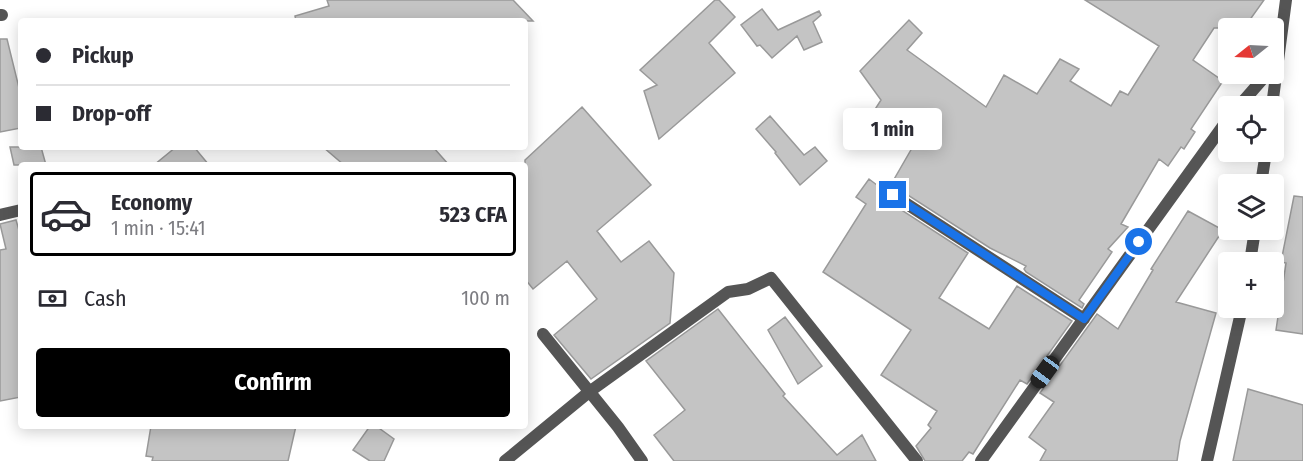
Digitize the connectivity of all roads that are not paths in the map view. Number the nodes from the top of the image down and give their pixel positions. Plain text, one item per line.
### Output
1 (1286, 0) edge
2 (1283, 18) edge
3 (1258, 84) edge
4 (1248, 96) edge
5 (1218, 133) edge
6 (893, 195) dead end
7 (18, 211) edge
8 (0, 215) edge
9 (1240, 318) edge
10 (1084, 319) junction
11 (543, 334) dead end
12 (589, 392) junction
13 (505, 461) edge
14 (642, 461) edge
15 (917, 461) edge
16 (981, 461) edge
17 (1207, 461) edge

1 - 2 street
3 - 4 street
5 - 10 street
6 - 10 street
7 - 8 street
9 - 17 street
10 - 16 street
11 - 12 street
12 - 13 street
12 - 14 street
12 - 15 street

